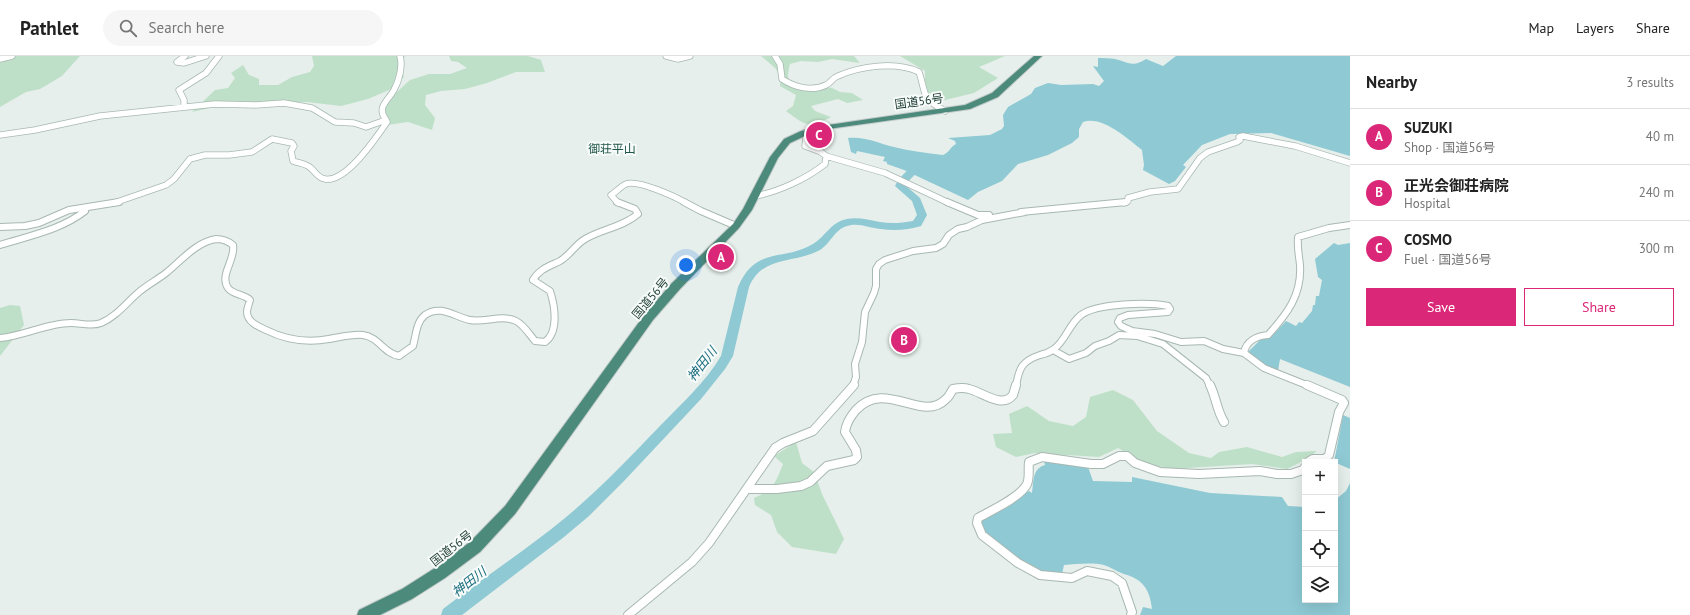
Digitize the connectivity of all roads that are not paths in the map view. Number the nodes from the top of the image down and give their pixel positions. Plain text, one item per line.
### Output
1 (12, 56) edge
2 (185, 56) edge
3 (206, 56) edge
4 (219, 56) edge
5 (400, 56) edge
6 (666, 56) edge
7 (690, 56) edge
8 (775, 56) edge
9 (1038, 56) edge
10 (0, 59) edge
11 (184, 107) junction
12 (945, 111) junction
13 (386, 120) junction
14 (804, 133) junction
15 (0, 136) edge
16 (826, 156) junction
17 (1350, 163) edge
18 (755, 196) junction
19 (82, 209) junction
20 (1025, 212) junction
21 (1350, 225) edge
22 (736, 226) junction
23 (0, 227) edge
24 (0, 245) edge
25 (0, 338) edge
26 (1053, 350) junction
27 (1244, 353) junction
28 (1224, 422) dead end
29 (1325, 459) edge
30 (1302, 470) edge
31 (747, 488) junction
32 (631, 613) edge
33 (364, 615) edge
34 (1131, 615) edge

1 - 10 street
2 - 3 street
4 - 11 street
5 - 13 street
6 - 7 street
8 - 12 street
9 - 12 highway, 国道56号
11 - 13 street
11 - 15 street
12 - 14 highway, 国道56号
13 - 19 street
14 - 16 street
14 - 18 highway, 国道56号
16 - 18 street
16 - 20 street
17 - 20 street
18 - 22 highway, 国道56号
19 - 23 street
19 - 24 street
20 - 31 street
21 - 27 street
22 - 25 street
22 - 33 highway, 国道56号
26 - 27 street
26 - 28 street
26 - 31 street
27 - 29 street
30 - 34 street
31 - 32 street

